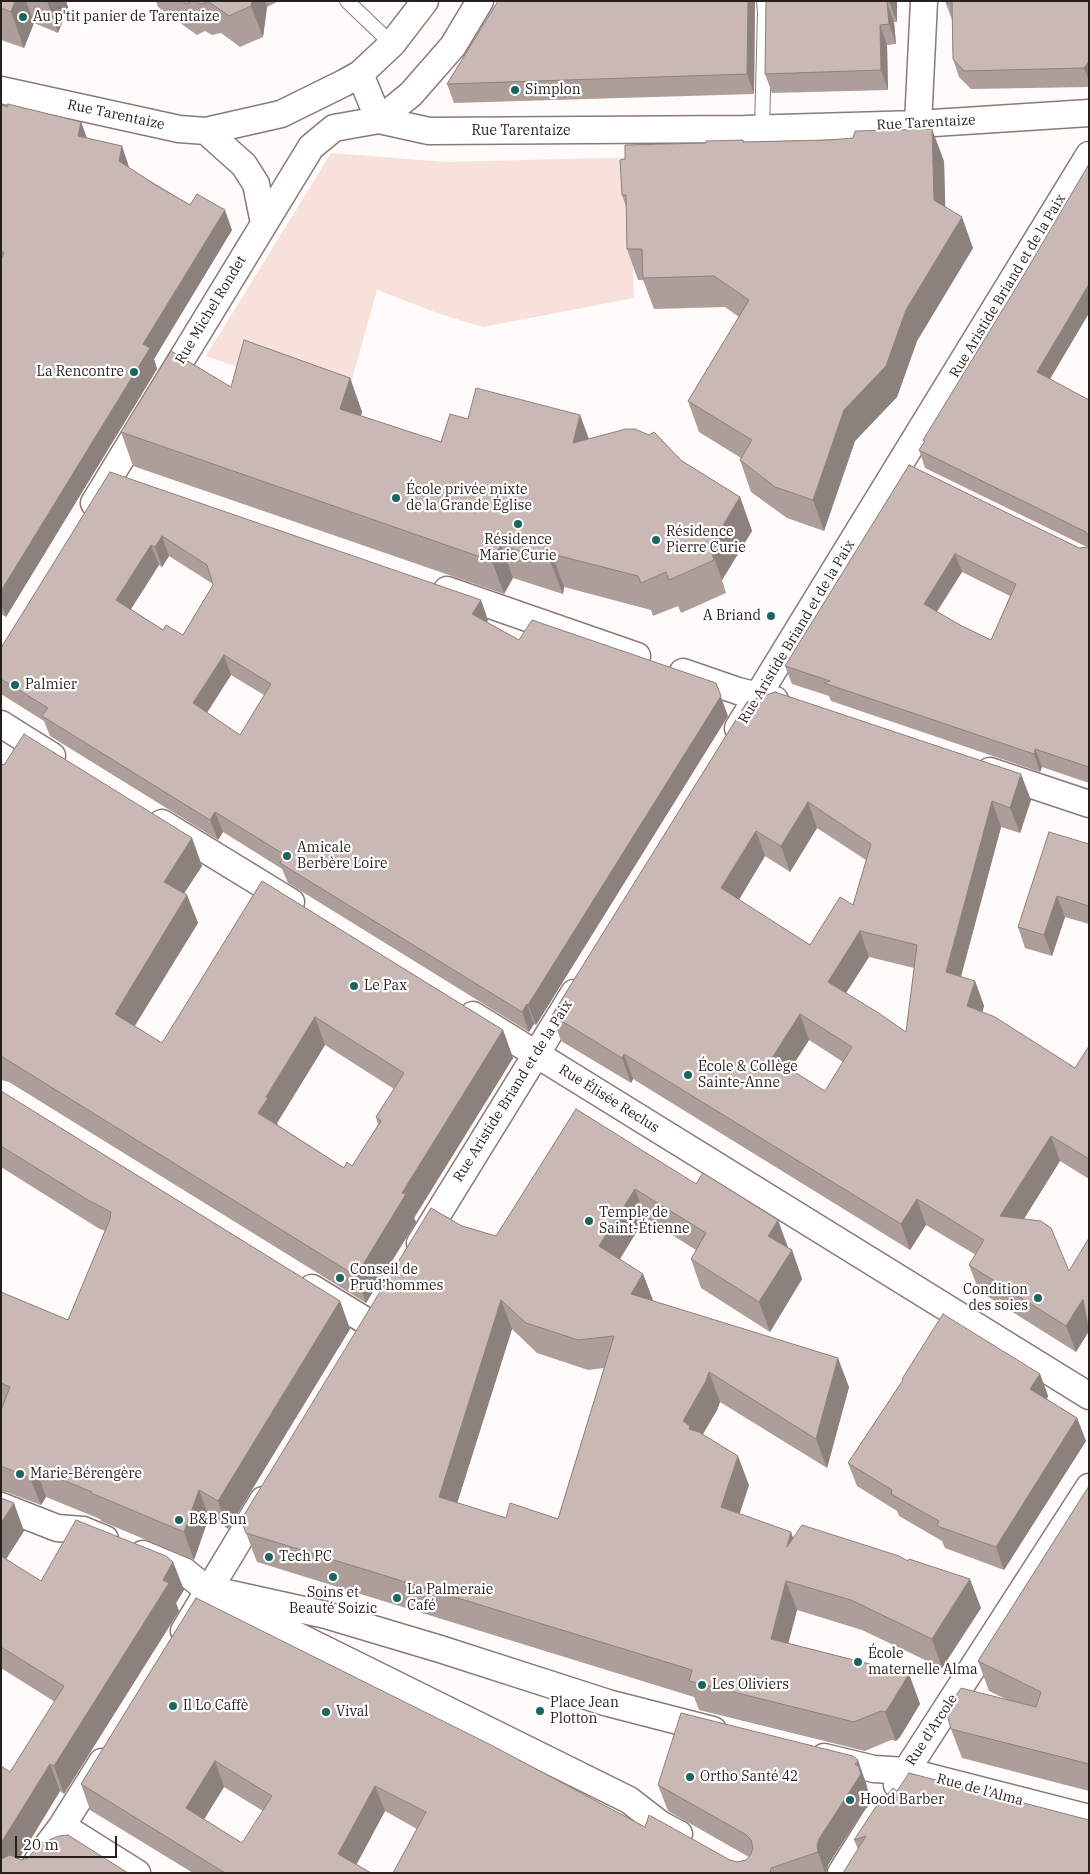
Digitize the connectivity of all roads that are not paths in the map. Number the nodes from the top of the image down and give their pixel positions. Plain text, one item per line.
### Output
1 (347, 1) edge
2 (425, 1) edge
3 (480, 1) edge
4 (764, 1) edge
5 (924, 1) edge
6 (392, 44) junction
7 (360, 74) junction
8 (1, 90) edge
9 (1089, 113) edge
10 (379, 120) junction
11 (918, 124) junction
12 (762, 128) junction
13 (206, 131) junction
14 (1089, 155) edge
15 (264, 223) junction
16 (80, 525) edge
17 (420, 581) edge
18 (758, 696) junction
19 (794, 704) edge
20 (1, 724) edge
21 (727, 746) edge
22 (970, 764) edge
23 (68, 766) edge
24 (1089, 804) edge
25 (144, 812) edge
26 (312, 916) edge
27 (586, 973) edge
28 (455, 1004) edge
29 (536, 1053) junction
30 (406, 1266) edge
31 (294, 1277) edge
32 (371, 1324) edge
33 (1089, 1396) edge
34 (275, 1481) edge
35 (1089, 1487) edge
36 (1, 1506) edge
37 (209, 1591) junction
38 (170, 1654) edge
39 (732, 1735) edge
40 (114, 1744) edge
41 (798, 1750) edge
42 (906, 1771) junction
43 (1089, 1818) edge
44 (62, 1826) junction
45 (704, 1848) edge
46 (30, 1873) edge
47 (136, 1873) edge
48 (841, 1873) edge

1 - 6 lane
2 - 6 street, Rue Tarentaize
3 - 10 street
4 - 12 lane
5 - 11 street
6 - 7 street, Rue Tarentaize
7 - 10 street
7 - 13 street, Rue Tarentaize
8 - 13 street, Rue Tarentaize
9 - 11 street, Rue Tarentaize
10 - 12 street, Rue Tarentaize
10 - 15 street, Rue Michel Rondet
11 - 12 street, Rue Tarentaize
13 - 15 street
14 - 18 street, Rue Aristide Briand et de la Paix
15 - 16 street, Rue Michel Rondet
17 - 18 street
18 - 19 street
18 - 21 street, Rue Aristide Briand et de la Paix
20 - 23 street
22 - 24 street
25 - 26 street
27 - 29 street, Rue Aristide Briand et de la Paix
28 - 29 street, Rue Élisée Reclus
29 - 30 street, Rue Aristide Briand et de la Paix
29 - 33 street, Rue Élisée Reclus
31 - 32 street
34 - 37 street
35 - 42 street, Rue d'Arcole
36 - 37 street
37 - 38 street
37 - 39 street
37 - 45 street
40 - 44 street
41 - 42 street, Rue de l'Alma
42 - 43 street, Rue de l'Alma
42 - 48 street, Rue d'Arcole
44 - 46 street
44 - 47 street

